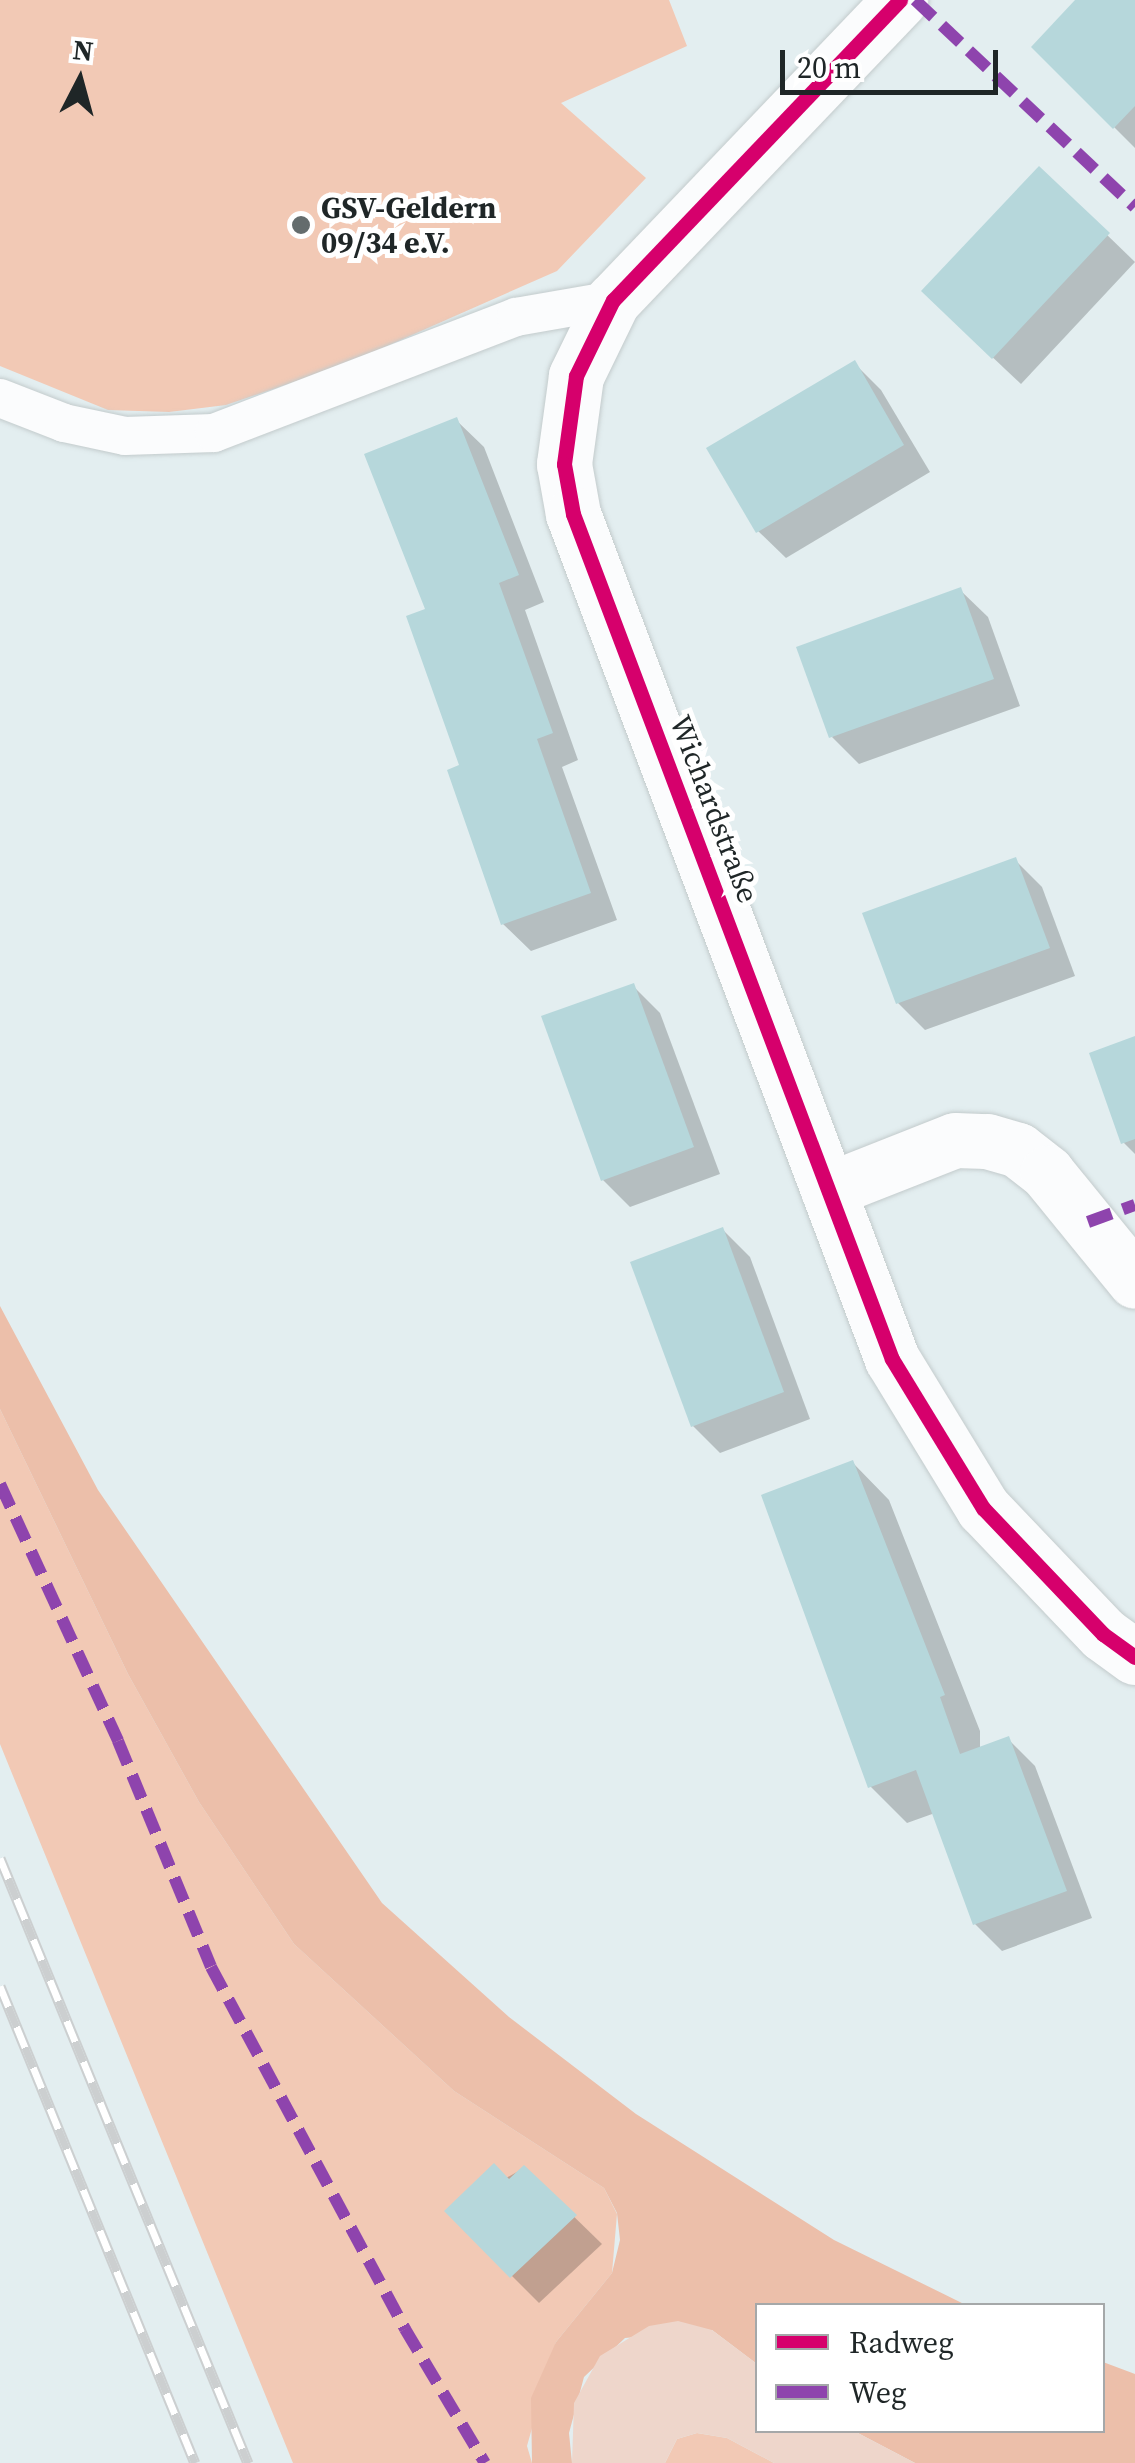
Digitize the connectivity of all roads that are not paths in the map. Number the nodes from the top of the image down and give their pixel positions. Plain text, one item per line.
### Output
1 (900, 0) edge
2 (613, 300) junction
3 (0, 398) edge
4 (828, 1190) junction
5 (1135, 1281) edge
6 (1135, 1657) edge

1 - 2 street, Wichardstraße
2 - 3 lane
2 - 4 street, Wichardstraße
4 - 5 street
4 - 6 street, Wichardstraße

